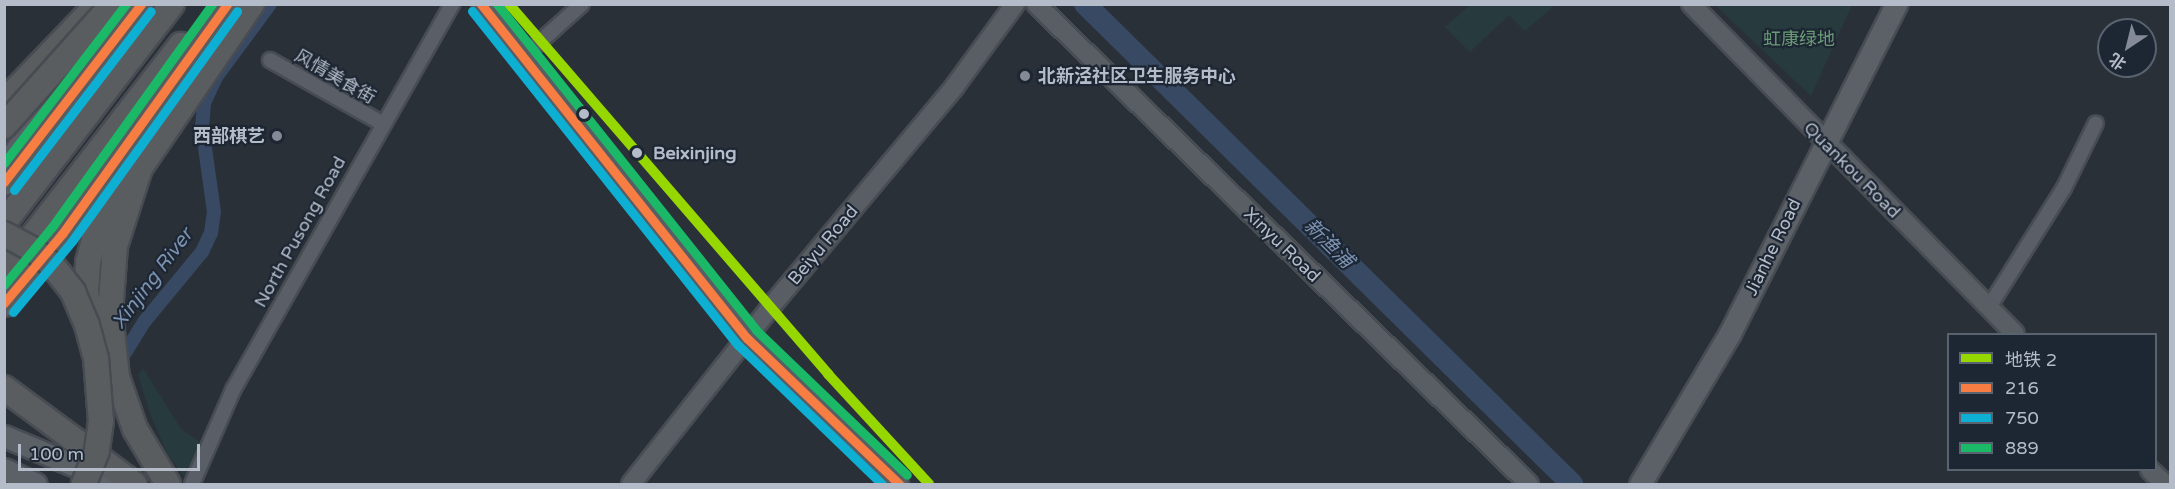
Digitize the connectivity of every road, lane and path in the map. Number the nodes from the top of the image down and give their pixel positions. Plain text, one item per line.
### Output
1 (98, 4) edge
2 (113, 4) edge
3 (141, 4) edge
4 (172, 4) edge
5 (212, 4) edge
6 (227, 4) edge
7 (252, 4) edge
8 (452, 4) edge
9 (481, 4) edge
10 (582, 4) edge
11 (1015, 4) edge
12 (1036, 4) edge
13 (1691, 4) edge
14 (1896, 4) edge
15 (523, 57) junction
16 (270, 60) dead end
17 (4, 102) edge
18 (2096, 123) dead end
19 (382, 124) junction
20 (4, 126) edge
21 (161, 132) junction
22 (1824, 144) junction
23 (4, 162) edge
24 (4, 183) edge
25 (4, 223) edge
26 (4, 234) edge
27 (4, 273) edge
28 (4, 304) edge
29 (1989, 307) junction
30 (2014, 333) edge
31 (747, 338) junction
32 (96, 358) junction
33 (4, 388) edge
34 (4, 404) edge
35 (4, 436) edge
36 (4, 469) edge
37 (2151, 471) edge
38 (36, 484) edge
39 (84, 484) edge
40 (118, 484) edge
41 (134, 484) edge
42 (168, 484) edge
43 (192, 484) edge
44 (631, 484) edge
45 (899, 484) edge
46 (1528, 484) edge
47 (1640, 484) edge
48 (2165, 484) edge

1 - 17 highway
2 - 20 highway, bridge
2 - 23 street, bridge
3 - 24 highway
4 - 25 highway
5 - 27 highway
6 - 28 highway
7 - 21 highway
8 - 19 street, North Pusong Road
9 - 15 street
10 - 15 street
11 - 31 street, Beiyu Road
12 - 46 street, Xinyu Road
13 - 22 street, Quankou Road
14 - 22 main road, Jianhe Road
15 - 31 street
16 - 19 street, 风情美食街
18 - 29 street
19 - 43 street, North Pusong Road
21 - 32 highway, bridge
21 - 42 highway
22 - 29 street, Quankou Road
22 - 47 main road, Jianhe Road
26 - 32 highway, bridge
29 - 30 street, Quankou Road
31 - 44 street, Beiyu Road
31 - 45 street
32 - 39 highway, bridge
33 - 41 highway
34 - 40 highway
35 - 40 main road
36 - 38 main road
37 - 48 street

